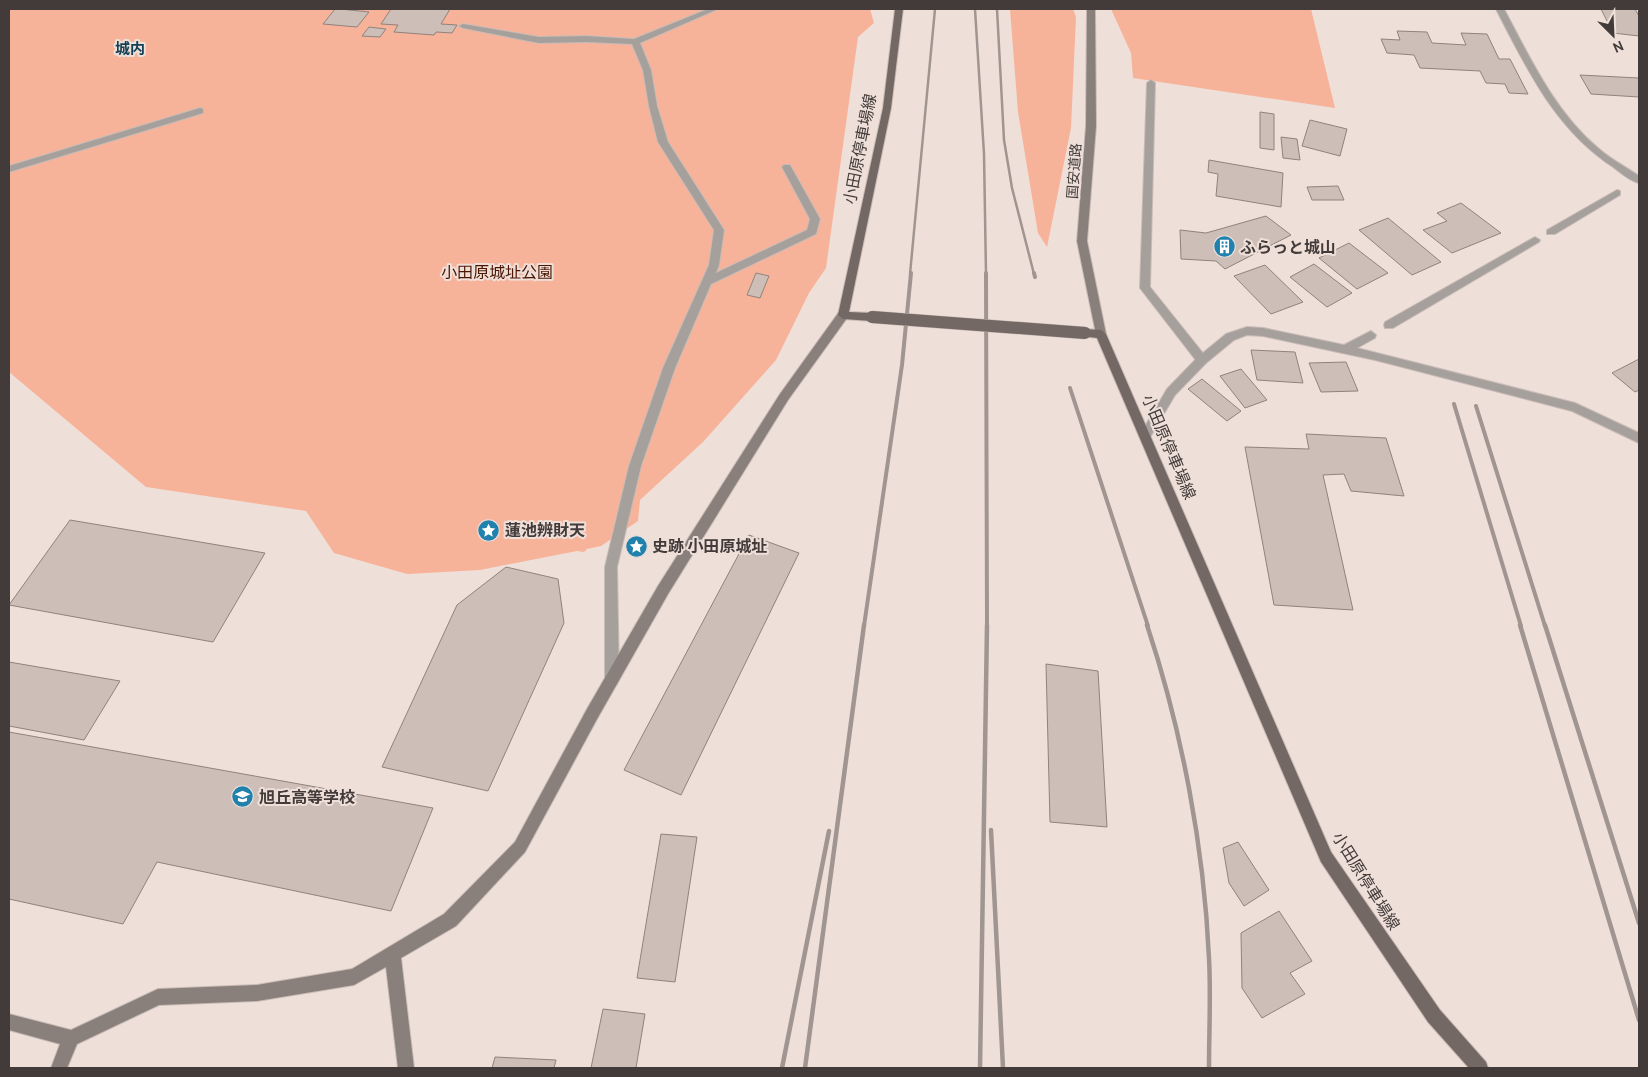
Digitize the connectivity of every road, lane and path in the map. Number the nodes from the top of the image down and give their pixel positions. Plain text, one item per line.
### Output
1 (714, 9) edge
2 (900, 9) edge
3 (1092, 9) edge
4 (1500, 9) edge
5 (462, 26) dead end
6 (635, 42) junction
7 (1151, 83) dead end
8 (200, 111) dead end
9 (787, 167) dead end
10 (9, 169) edge
11 (1636, 182) edge
12 (1617, 193) dead end
13 (1551, 232) dead end
14 (1535, 240) dead end
15 (707, 280) junction
16 (844, 315) junction
17 (1389, 325) dead end
18 (1101, 334) junction
19 (1371, 335) dead end
20 (1346, 349) junction
21 (1202, 360) junction
22 (1145, 436) junction
23 (1639, 438) edge
24 (612, 678) junction
25 (392, 954) junction
26 (9, 1022) edge
27 (70, 1038) junction
28 (58, 1068) edge
29 (406, 1068) edge
30 (1480, 1068) edge

1 - 6 street
2 - 16 main road, 小田原停車場線
3 - 18 street, 国安道路
4 - 11 street
5 - 6 street
6 - 15 street
7 - 21 street
8 - 10 street
9 - 15 street
12 - 13 street
14 - 17 street
15 - 24 street
16 - 18 main road, bridge
16 - 24 street
18 - 22 main road, 小田原停車場線
19 - 20 street
20 - 21 street
20 - 23 street
21 - 22 street
22 - 30 main road, 小田原停車場線
24 - 25 street
25 - 27 street
25 - 29 street
26 - 27 street
27 - 28 street

